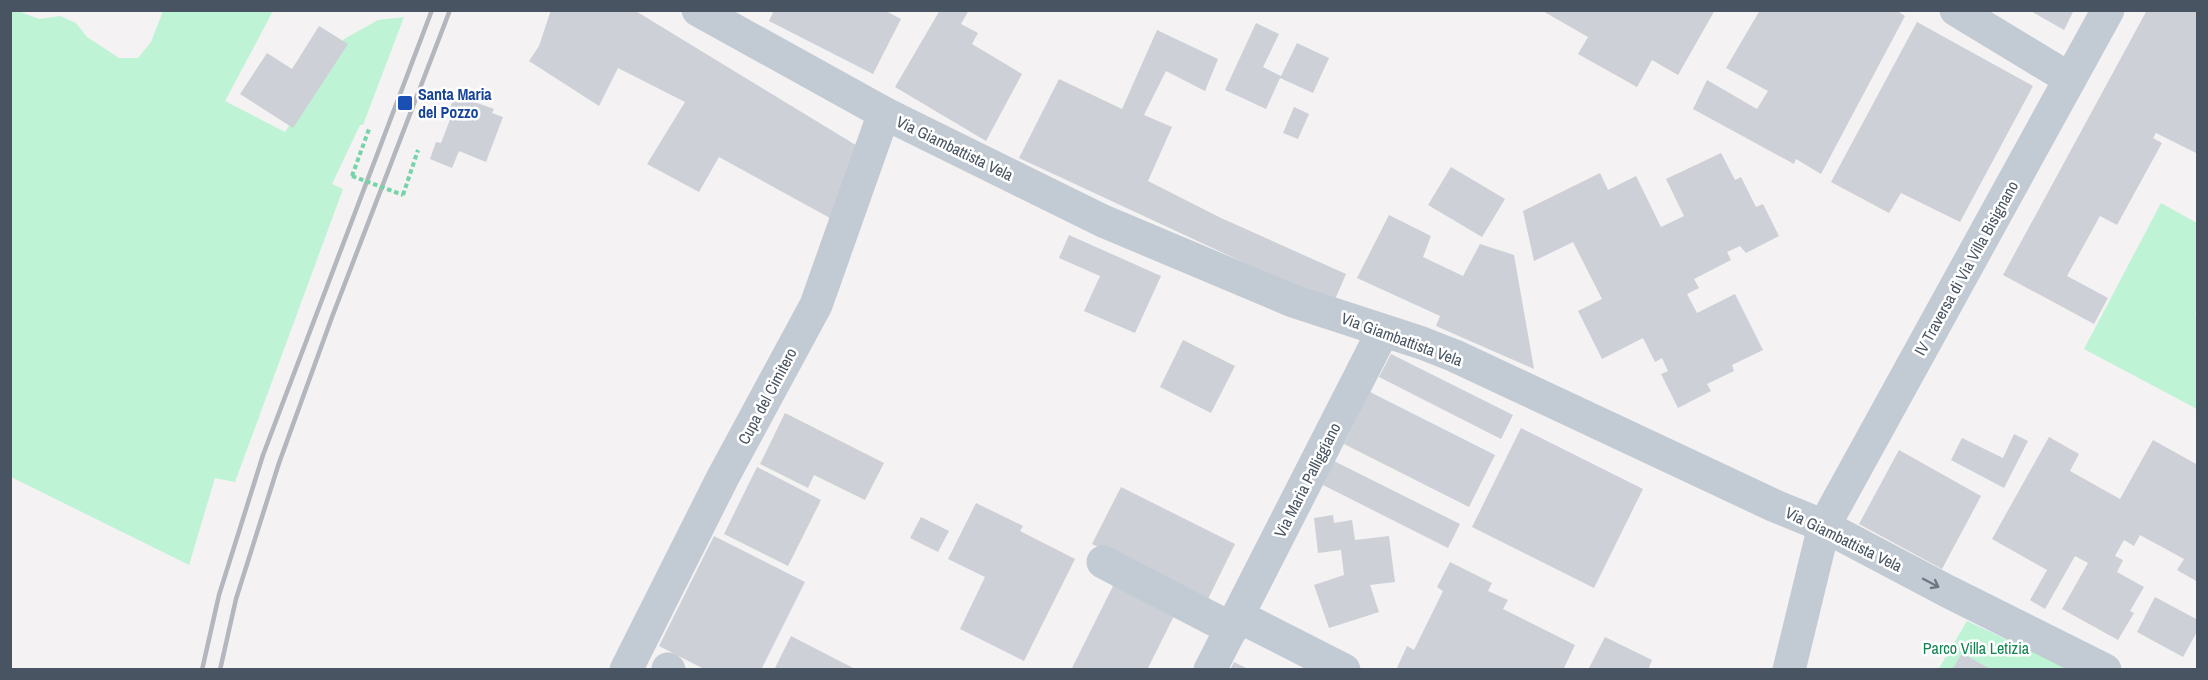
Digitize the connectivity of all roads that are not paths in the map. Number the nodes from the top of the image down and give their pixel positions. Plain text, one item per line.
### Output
1 (698, 10) edge
2 (1956, 10) edge
3 (2108, 10) edge
4 (2070, 79) junction
5 (884, 113) junction
6 (1383, 331) junction
7 (1824, 526) junction
8 (1103, 562) dead end
9 (1235, 623) junction
10 (626, 669) edge
11 (1210, 669) edge
12 (1344, 669) edge
13 (1789, 669) edge
14 (2105, 669) edge

1 - 5 street, Via Giambattista Vela
2 - 4 street
3 - 4 street, IV Traversa di Via Villa Bisignano
4 - 7 street, IV Traversa di Via Villa Bisignano
5 - 6 street, Via Giambattista Vela
5 - 10 street, Cupa del Cimitero
6 - 7 street, Via Giambattista Vela
6 - 9 street, Via Maria Palliggiano
7 - 13 street, IV Traversa di Via Villa Bisignano
7 -> 14 street, Via Giambattista Vela
8 - 9 street
9 - 11 street, Via Maria Palliggiano
9 - 12 street

